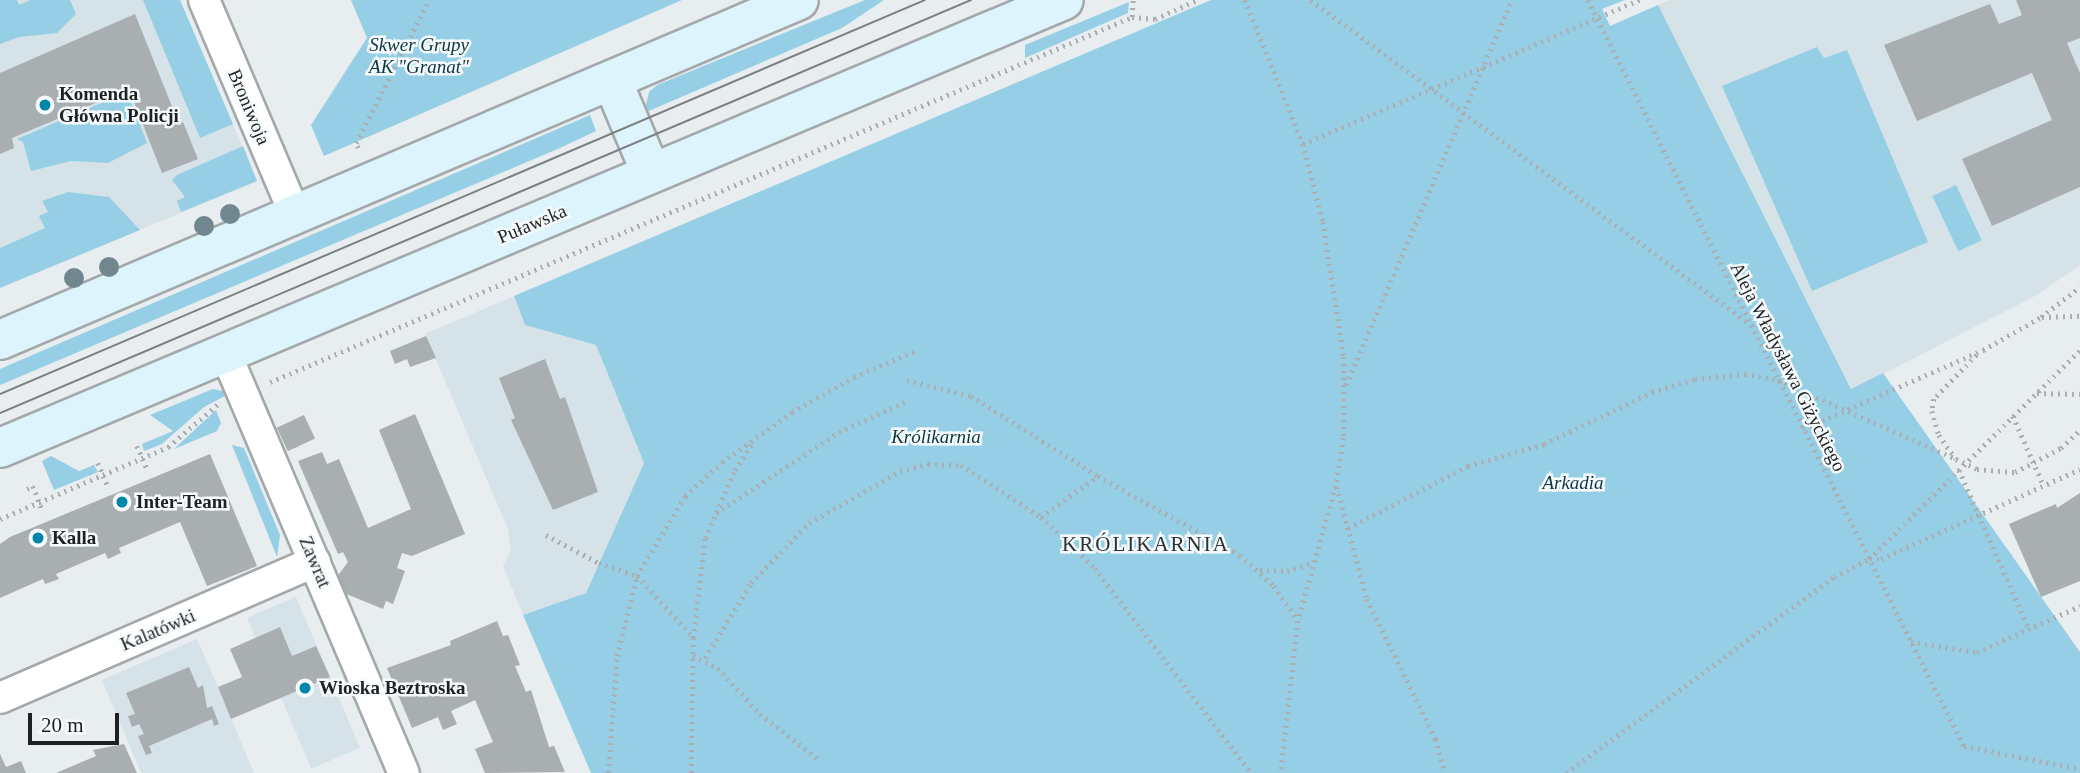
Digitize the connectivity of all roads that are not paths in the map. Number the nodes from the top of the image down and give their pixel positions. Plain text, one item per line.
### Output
1 (204, 0) edge
2 (799, 0) edge
3 (1064, 0) edge
4 (612, 80) junction
5 (651, 173) junction
6 (295, 214) junction
7 (0, 340) edge
8 (225, 352) junction
9 (0, 448) edge
10 (315, 562) junction
11 (0, 698) edge
12 (404, 773) edge

1 - 6 street, Broniwoja
2 - 4 main road
3 - 5 main road, Puławska
4 - 5 main road
4 - 6 main road
5 - 8 main road, Puławska
6 - 7 main road
8 - 9 main road, Puławska
8 - 10 street, Zawrat
10 - 11 street, Kalatówki
10 - 12 street, Zawrat

